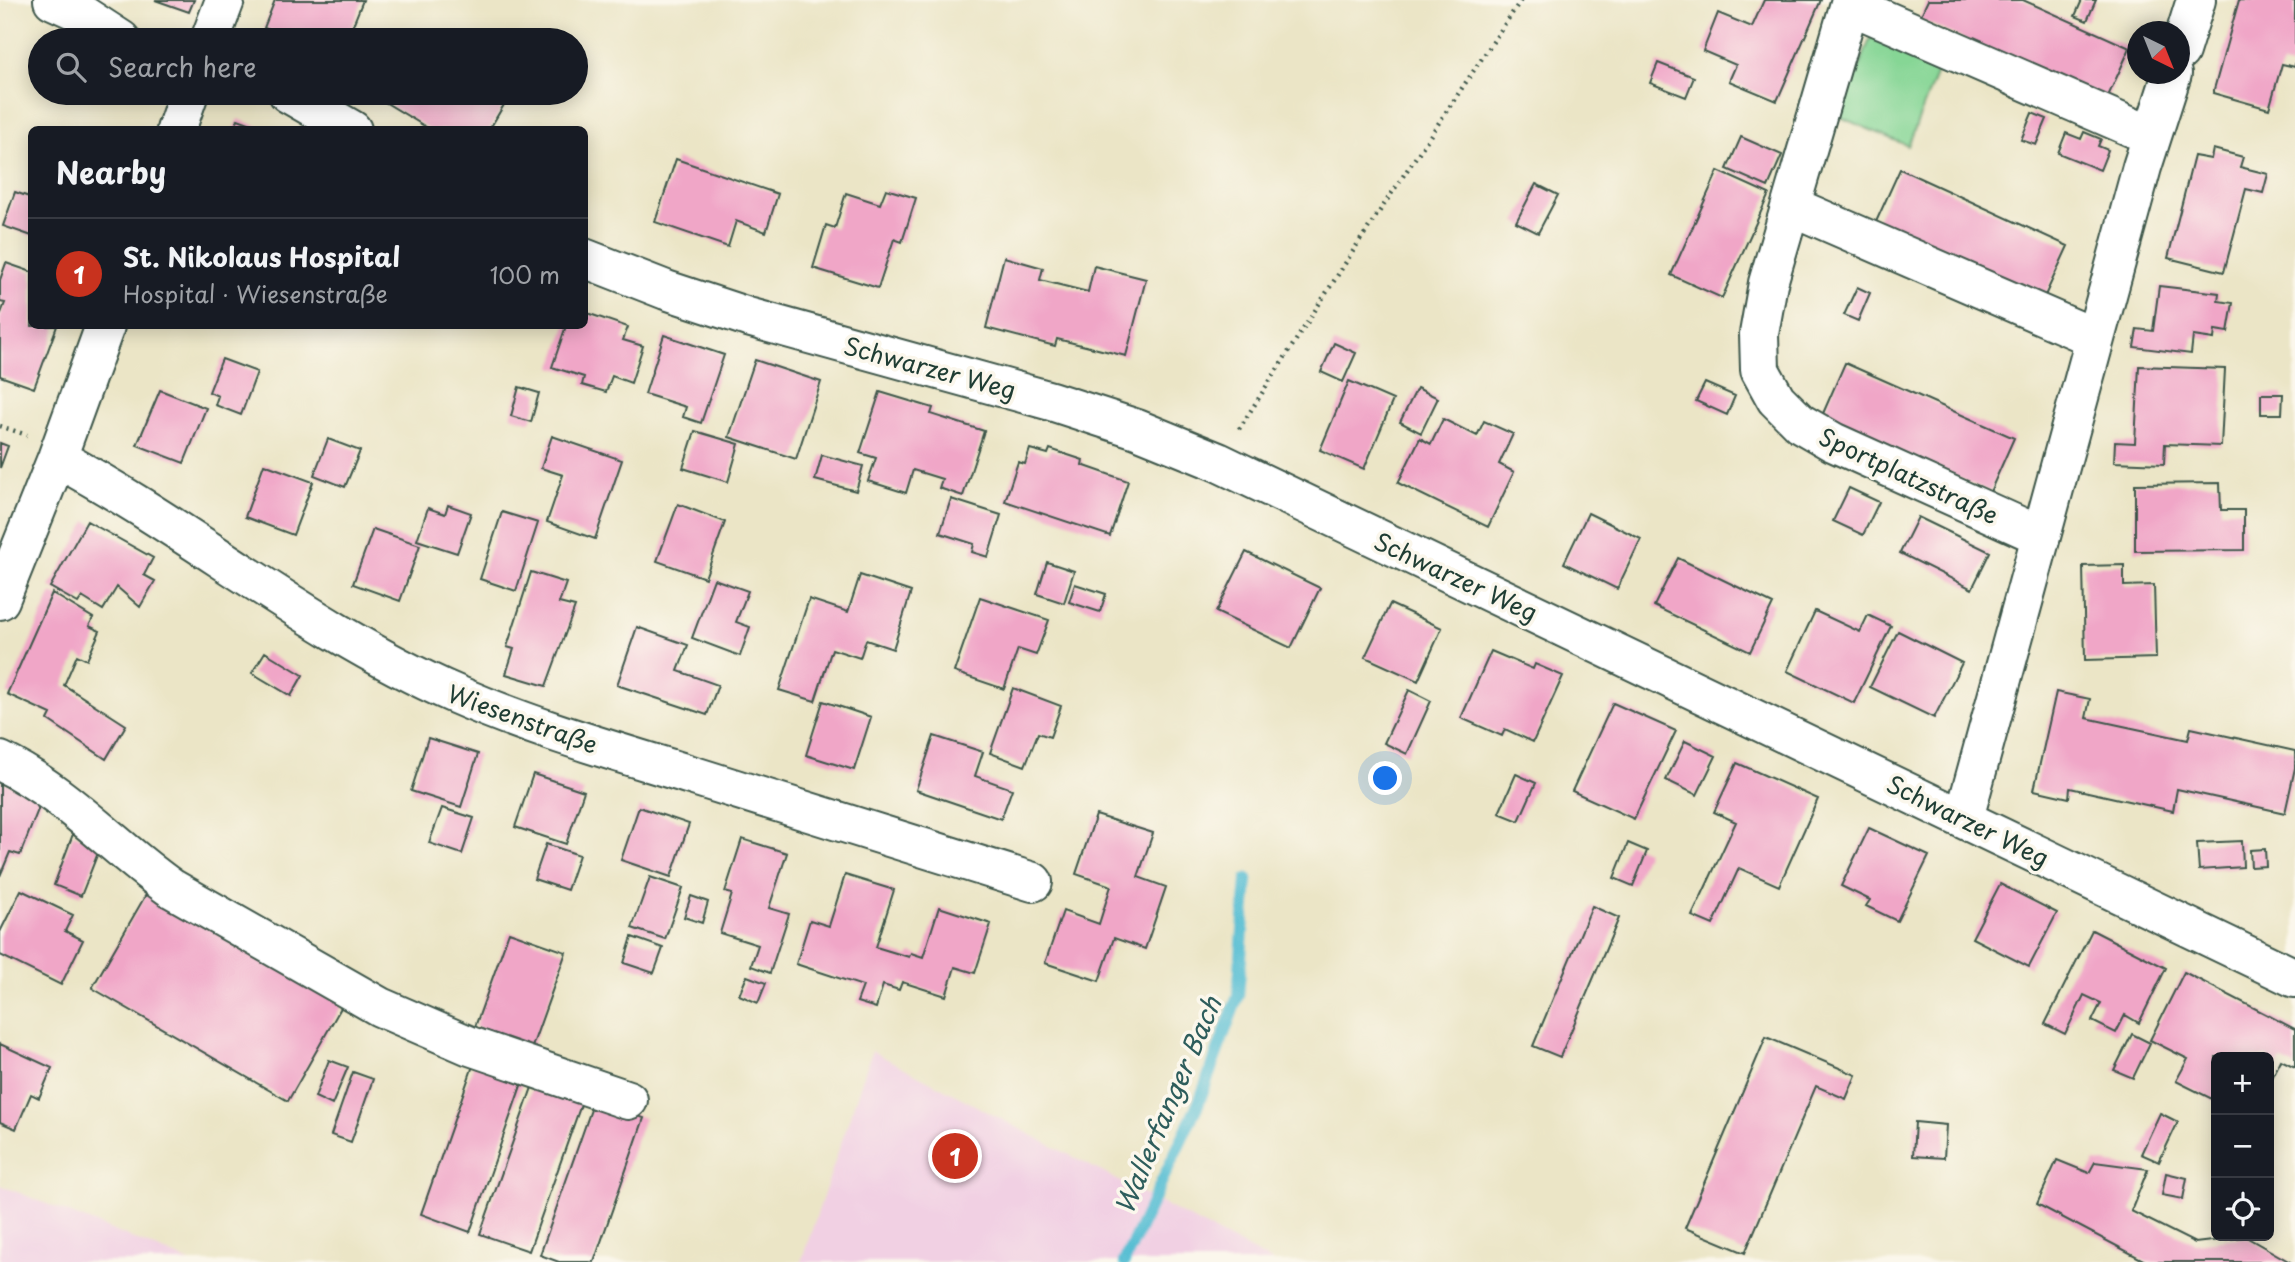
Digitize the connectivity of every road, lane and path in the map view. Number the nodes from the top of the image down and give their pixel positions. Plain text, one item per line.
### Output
1 (53, 0) edge
2 (225, 0) edge
3 (1521, 0) edge
4 (2196, 0) edge
5 (1851, 3) edge
6 (2189, 21) edge
7 (103, 28) edge
8 (214, 28) edge
9 (2169, 84) edge
10 (185, 105) edge
11 (309, 105) edge
12 (177, 126) edge
13 (345, 126) edge
14 (2152, 136) junction
15 (1791, 206) junction
16 (588, 260) edge
17 (104, 329) edge
18 (2095, 338) junction
19 (57, 458) junction
20 (1217, 462) junction
21 (2041, 536) junction
22 (0, 600) edge
23 (0, 761) edge
24 (1964, 818) junction
25 (1033, 882) dead end
26 (2295, 978) edge
27 (628, 1101) dead end

1 - 7 street
2 - 8 street
3 - 20 path
4 - 6 street
5 - 14 street, Sportplatzstraße
5 - 15 street, Sportplatzstraße
9 - 14 street
10 - 12 street
11 - 13 street
14 - 18 street
15 - 18 street
15 - 21 street, Sportplatzstraße
16 - 20 street, Schwarzer Weg
17 - 19 street
18 - 21 street
19 - 22 street
19 - 25 street, Wiesenstraße
20 - 24 street, Schwarzer Weg
21 - 24 street
23 - 27 street
24 - 26 street, Schwarzer Weg

